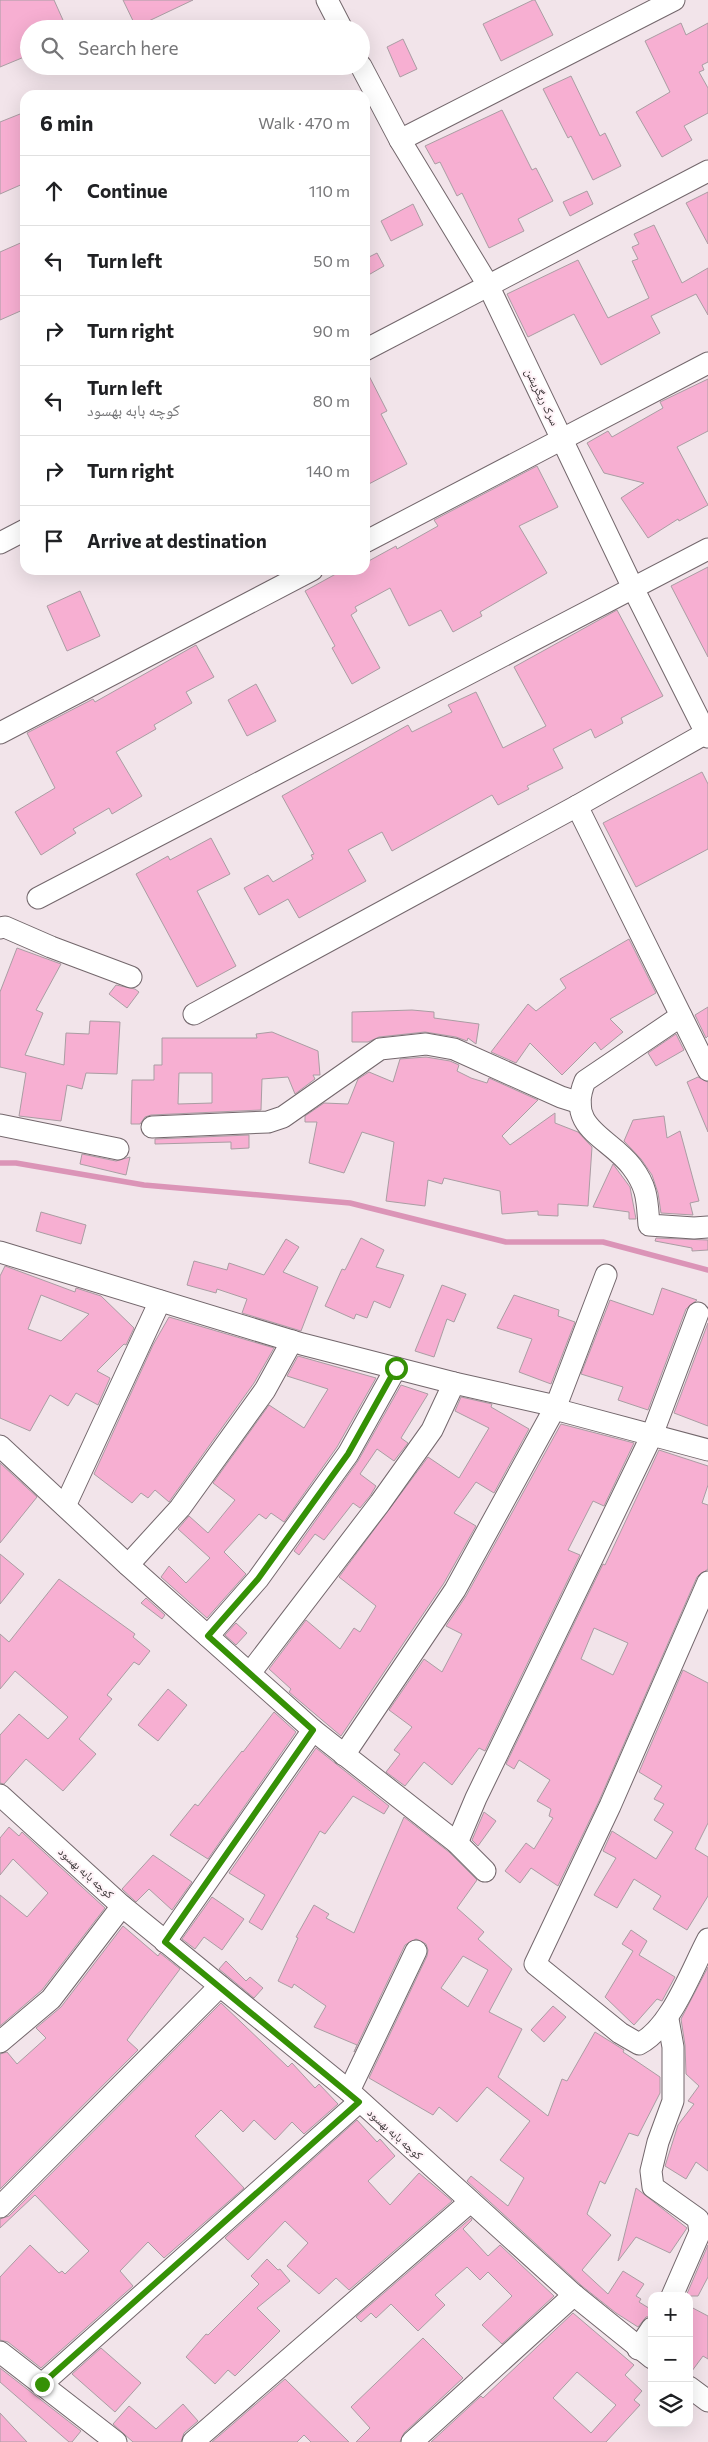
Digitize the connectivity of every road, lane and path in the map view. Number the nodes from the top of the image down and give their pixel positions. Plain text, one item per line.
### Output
1 (327, 0) edge
2 (674, 0) edge
3 (337, 20) edge
4 (366, 75) edge
5 (400, 140) junction
6 (708, 171) edge
7 (488, 285) junction
8 (370, 347) edge
9 (708, 363) edge
10 (562, 439) junction
11 (20, 533) edge
12 (370, 539) edge
13 (0, 544) edge
14 (708, 549) edge
15 (302, 575) edge
16 (634, 588) junction
17 (0, 733) edge
18 (707, 734) edge
19 (577, 806) junction
20 (38, 898) dead end
21 (0, 928) edge
22 (131, 977) dead end
23 (194, 1014) dead end
24 (681, 1016) junction
25 (708, 1070) edge
26 (580, 1103) junction
27 (0, 1125) edge
28 (152, 1127) dead end
29 (118, 1149) dead end
30 (708, 1227) edge
31 (0, 1252) edge
32 (606, 1275) dead end
33 (160, 1301) junction
34 (698, 1313) dead end
35 (292, 1341) junction
36 (396, 1368) junction
37 (454, 1383) junction
38 (556, 1406) junction
39 (652, 1435) junction
40 (0, 1446) edge
41 (708, 1450) edge
42 (64, 1506) junction
43 (128, 1566) junction
44 (708, 1582) edge
45 (208, 1636) junction
46 (250, 1673) junction
47 (313, 1730) junction
48 (344, 1756) junction
49 (0, 1795) edge
50 (458, 1843) junction
51 (486, 1870) dead end
52 (122, 1906) junction
53 (708, 1939) edge
54 (165, 1942) junction
55 (416, 1951) dead end
56 (220, 1986) junction
57 (668, 2019) junction
58 (0, 2042) edge
59 (354, 2097) junction
60 (470, 2202) junction
61 (0, 2207) edge
62 (674, 2292) edge
63 (574, 2295) junction
64 (649, 2337) edge
65 (0, 2352) edge
66 (645, 2353) edge
67 (42, 2384) junction
68 (693, 2390) edge
69 (708, 2401) edge
70 (102, 2438) edge
71 (193, 2442) edge
72 (412, 2442) edge

1 - 3 street
2 - 5 street
4 - 5 street, سرک ریگریشن
5 - 7 street, سرک ریگریشن
6 - 7 street
7 - 8 street
7 - 10 street, سرک ریگریشن
9 - 10 street
10 - 12 street
10 - 16 street, سرک ریگریشن
11 - 13 street
14 - 16 street
15 - 17 street
16 - 18 street, سرک ریگریشن
16 - 20 street
18 - 19 street
19 - 23 street
19 - 24 street
21 - 22 street
24 - 25 street
24 - 26 street
26 - 28 street
26 - 30 street
27 - 29 street
31 - 33 street
32 - 38 street
33 - 35 street
33 - 42 street
34 - 39 street
35 - 36 street
35 - 43 street
36 - 37 street
36 - 45 street
37 - 38 street
37 - 46 street
38 - 39 street
38 - 48 street
39 - 41 street
39 - 50 street
40 - 42 street
42 - 43 street
43 - 45 street
44 - 57 street
45 - 46 street
46 - 47 street
47 - 48 street
47 - 54 street
48 - 50 street
49 - 52 street, کوچه بابه بهسود
50 - 51 street
52 - 54 street, کوچه بابه بهسود
52 - 58 street
53 - 57 street
54 - 56 street, کوچه بابه بهسود
55 - 59 street
56 - 59 street, کوچه بابه بهسود
56 - 61 street
57 - 62 street
59 - 60 street, کوچه بابه بهسود
59 - 67 street
60 - 63 street, کوچه بابه بهسود
60 - 71 street
63 - 66 street, کوچه بابه بهسود
63 - 72 street
64 - 66 street
65 - 67 street
67 - 70 street
68 - 69 street

